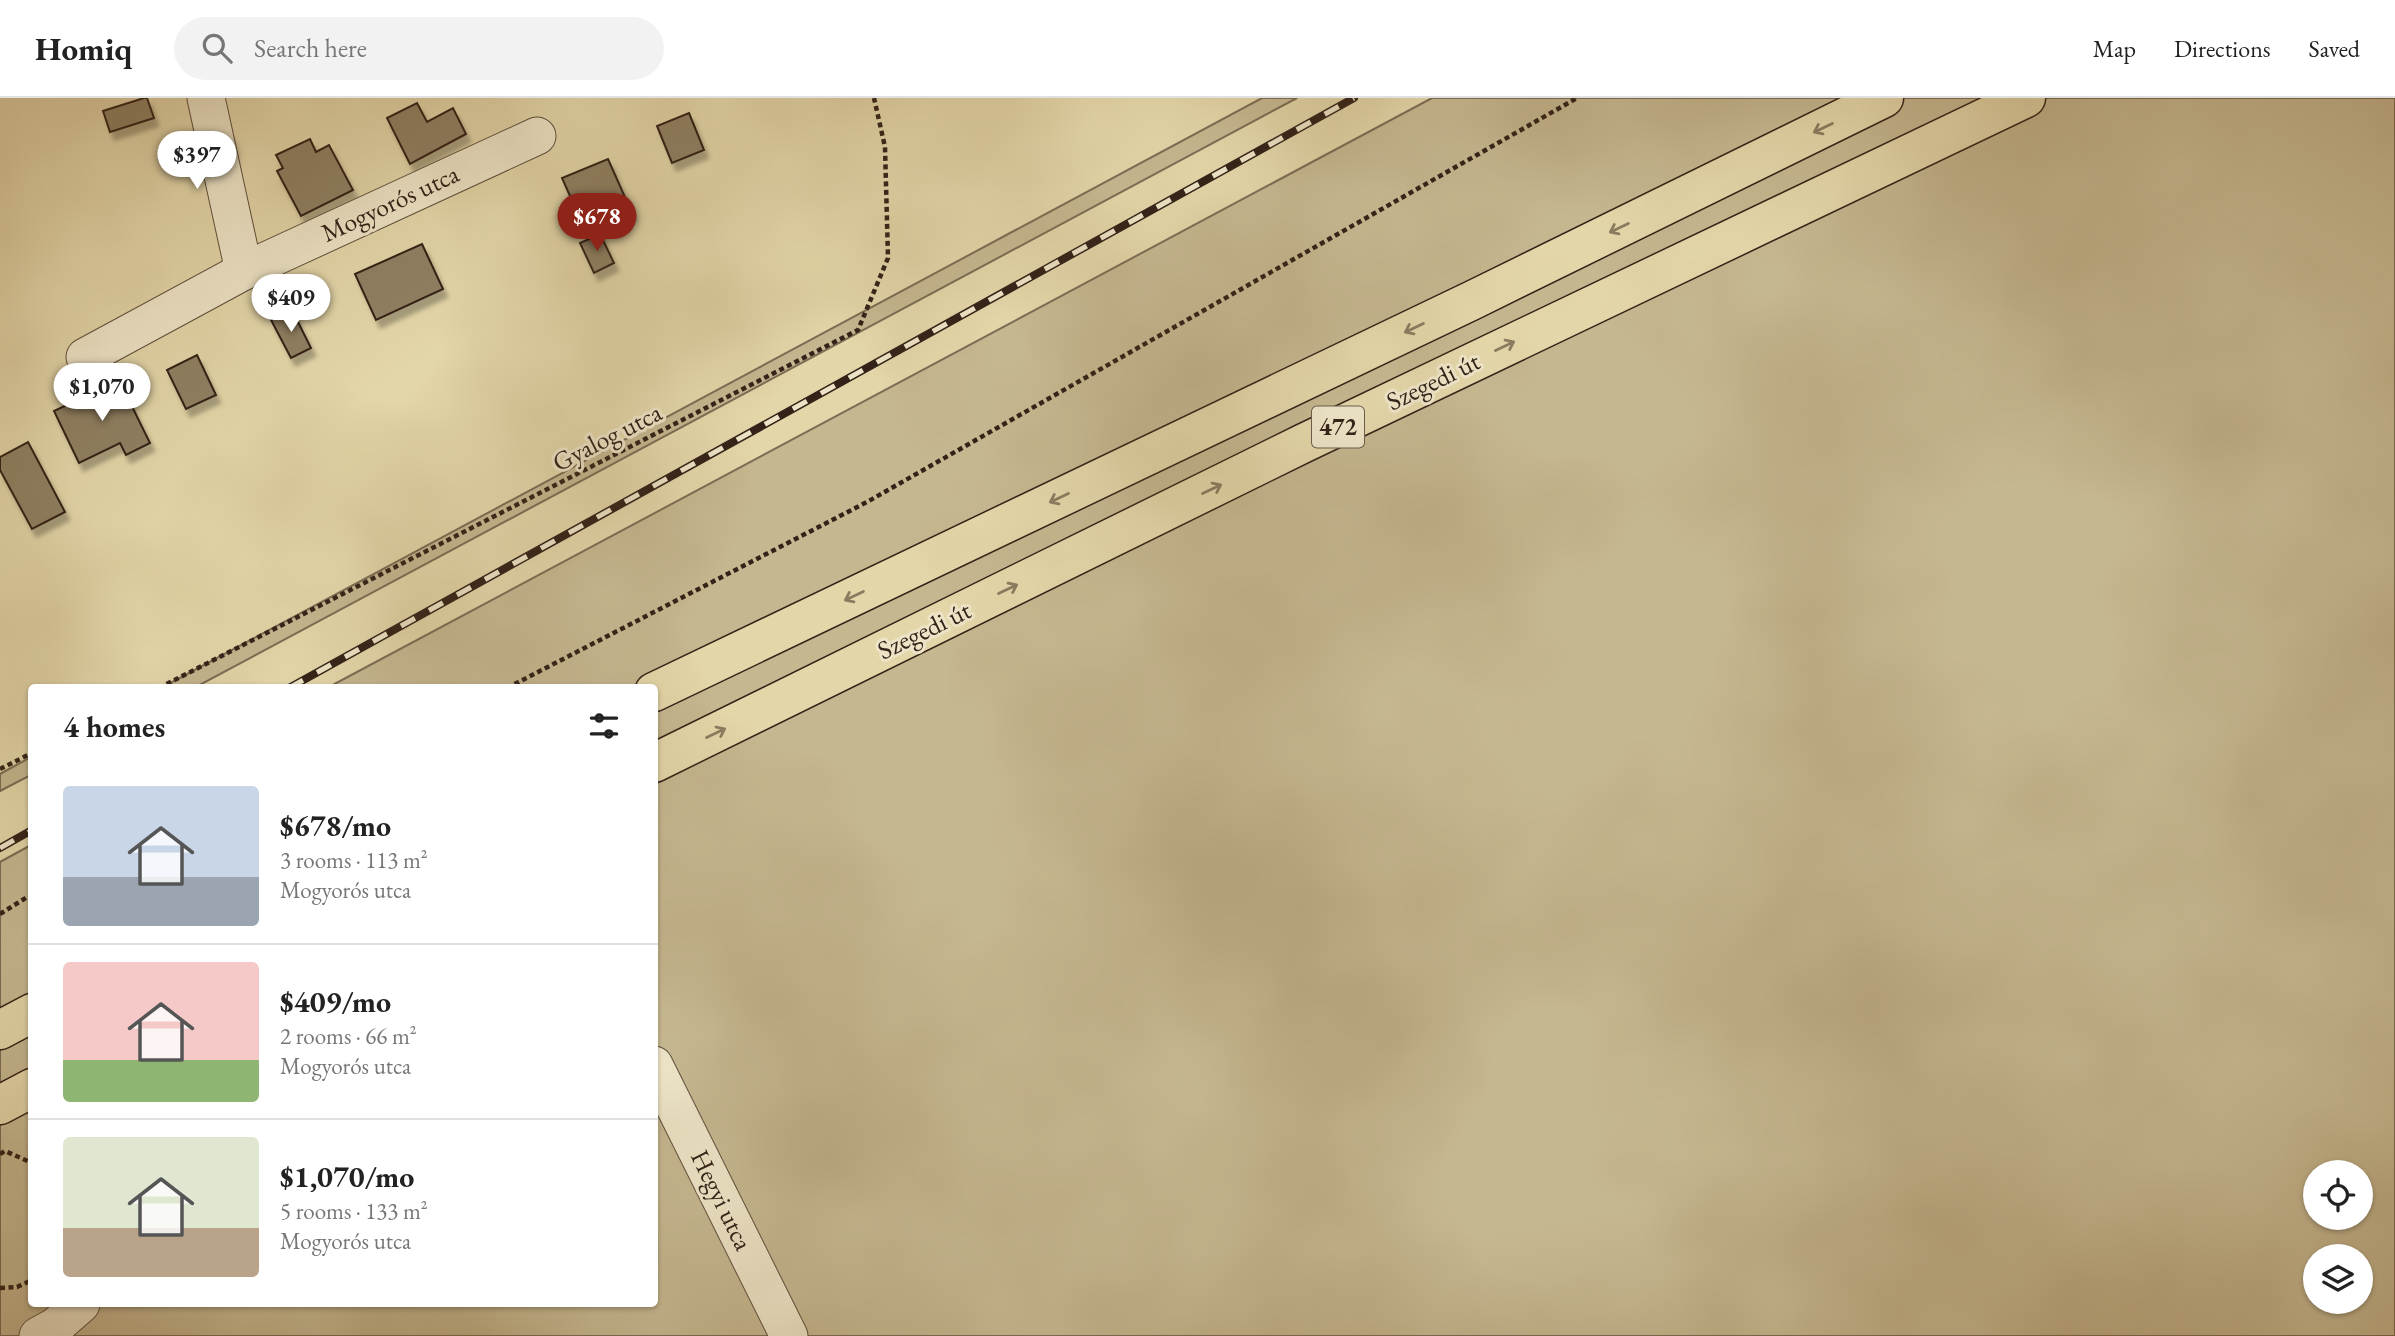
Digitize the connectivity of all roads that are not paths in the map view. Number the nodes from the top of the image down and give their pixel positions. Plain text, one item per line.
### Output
1 (205, 98) edge
2 (1884, 98) edge
3 (2026, 98) edge
4 (537, 136) dead end
5 (244, 271) junction
6 (85, 357) dead end
7 (658, 690) edge
8 (658, 761) edge
9 (28, 1015) edge
10 (0, 1030) edge
11 (658, 1073) edge
12 (28, 1090) edge
13 (0, 1105) edge
14 (77, 1307) edge
15 (38, 1336) edge
16 (789, 1336) edge

1 - 5 street
2 -> 7 main road, 472
8 -> 3 main road, Szegedi út / 472
4 - 5 street, Mogyorós utca
5 - 6 street, Mogyorós utca
9 - 10 main road
11 - 16 street, Hegyi utca
12 - 13 main road
14 - 15 street

